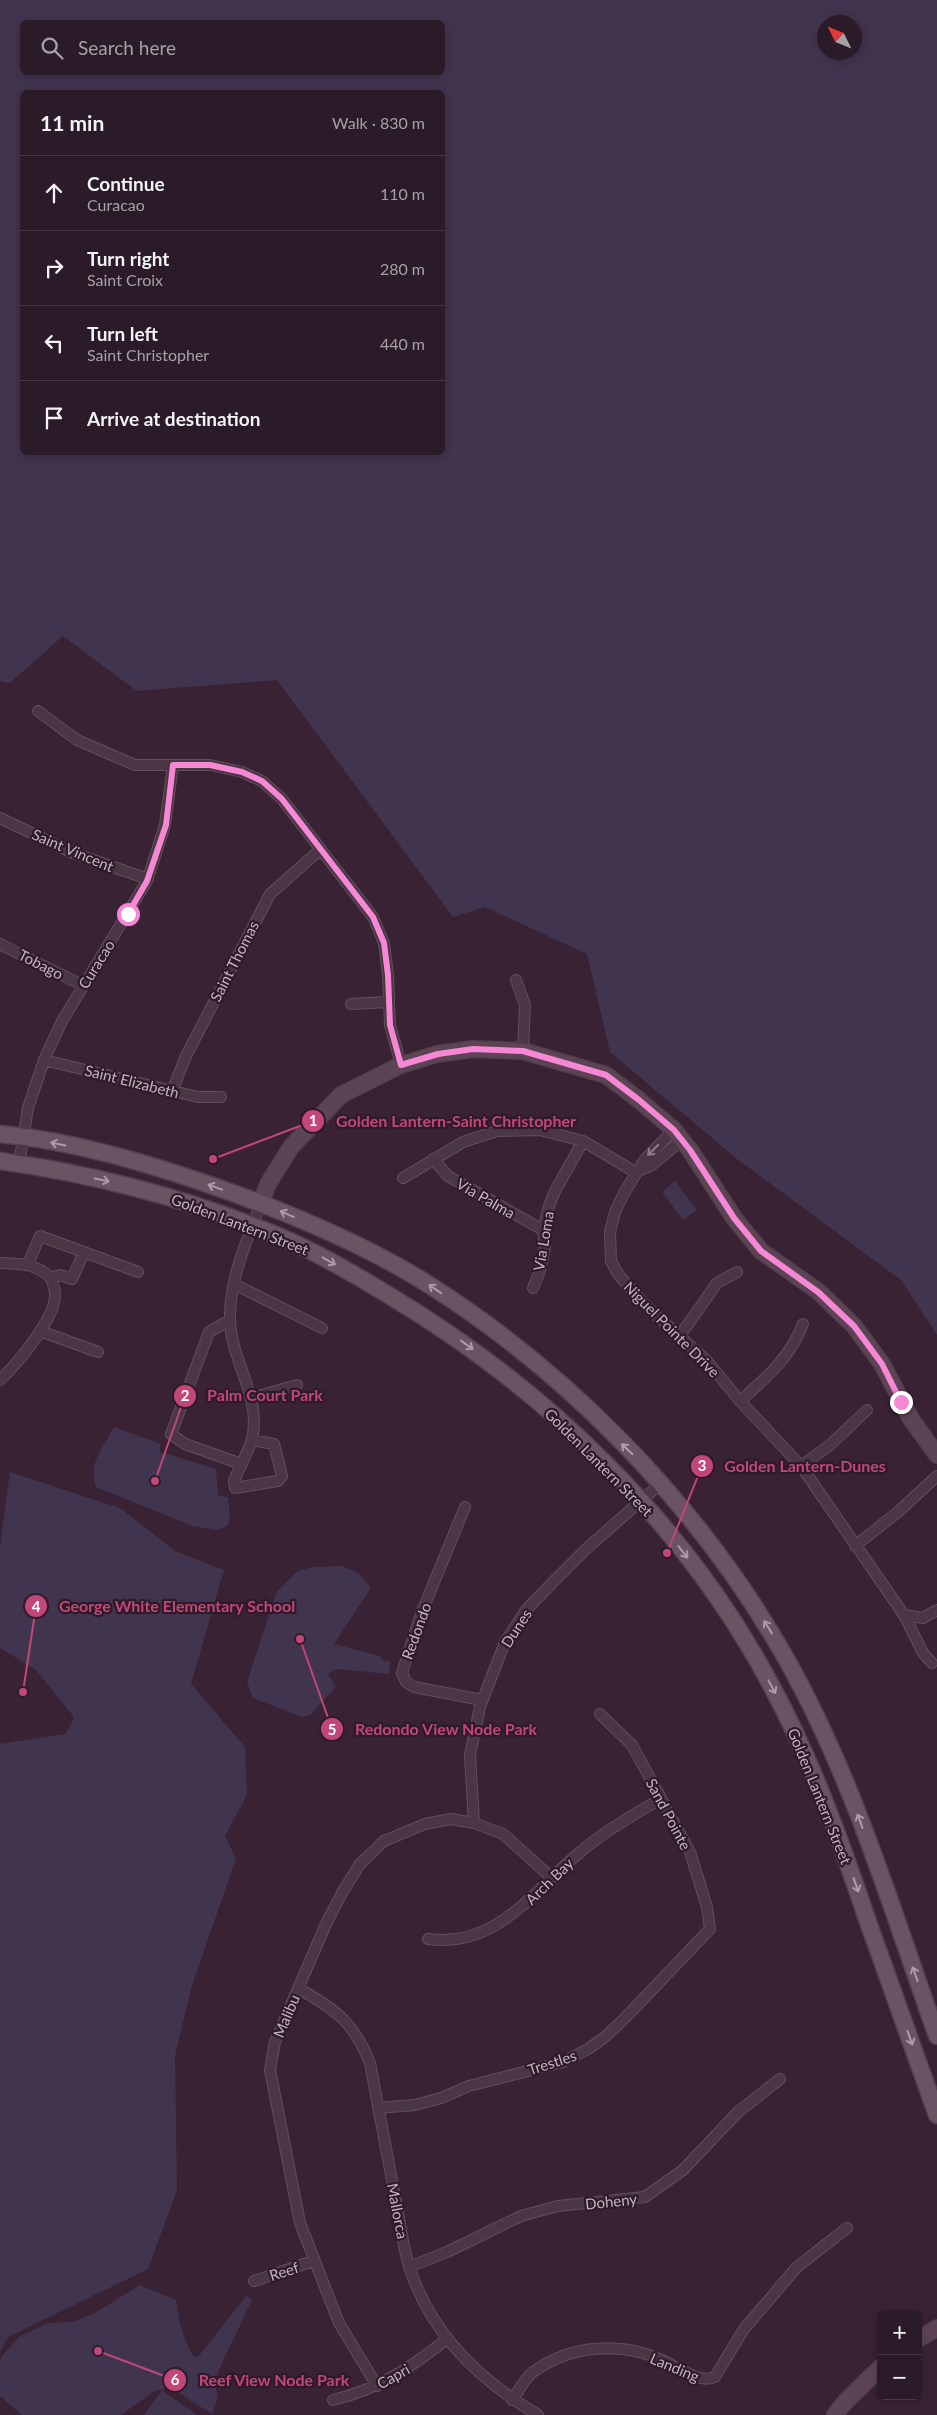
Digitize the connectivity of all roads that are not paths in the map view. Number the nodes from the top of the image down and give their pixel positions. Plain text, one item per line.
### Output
1 (38, 711) dead end
2 (173, 765) junction
3 (0, 818) edge
4 (321, 850) junction
5 (148, 879) junction
6 (0, 944) edge
7 (516, 980) dead end
8 (82, 985) junction
9 (388, 1002) junction
10 (351, 1004) dead end
11 (523, 1051) junction
12 (44, 1060) junction
13 (401, 1065) junction
14 (172, 1091) junction
15 (221, 1097) dead end
16 (0, 1134) edge
17 (678, 1135) junction
18 (24, 1136) junction
19 (583, 1142) junction
20 (433, 1160) junction
21 (0, 1161) edge
22 (20, 1164) junction
23 (635, 1172) junction
24 (403, 1178) dead end
25 (261, 1203) junction
26 (252, 1226) junction
27 (543, 1230) junction
28 (84, 1252) junction
29 (0, 1263) edge
30 (28, 1264) junction
31 (138, 1272) dead end
32 (737, 1272) dead end
33 (51, 1278) junction
34 (234, 1284) junction
35 (533, 1288) dead end
36 (230, 1320) junction
37 (804, 1324) dead end
38 (322, 1328) dead end
39 (40, 1331) junction
40 (679, 1337) junction
41 (98, 1352) dead end
42 (0, 1380) edge
43 (297, 1385) dead end
44 (251, 1398) junction
45 (740, 1401) junction
46 (867, 1410) dead end
47 (252, 1440) junction
48 (937, 1455) edge
49 (241, 1464) junction
50 (801, 1466) junction
51 (937, 1476) edge
52 (660, 1484) junction
53 (641, 1501) junction
54 (465, 1507) dead end
55 (855, 1546) junction
56 (937, 1610) edge
57 (904, 1615) junction
58 (932, 1663) dead end
59 (482, 1700) junction
60 (600, 1714) dead end
61 (661, 1799) junction
62 (474, 1823) junction
63 (552, 1878) junction
64 (710, 1929) joint
65 (428, 1939) dead end
66 (298, 1988) junction
67 (937, 2036) edge
68 (780, 2079) dead end
69 (378, 2108) junction
70 (937, 2115) edge
71 (847, 2228) dead end
72 (314, 2261) junction
73 (409, 2267) junction
74 (254, 2281) dead end
75 (937, 2328) edge
76 (922, 2337) edge
77 (447, 2339) junction
78 (877, 2370) edge
79 (378, 2386) junction
80 (333, 2400) dead end
81 (512, 2400) junction
82 (538, 2415) edge
83 (835, 2415) edge

1 - 2 street
2 - 4 street
2 - 5 street, Curacao
3 - 5 street, Saint Vincent
4 - 9 street
4 - 14 street, Saint Thomas
5 - 8 street, Curacao
6 - 8 street, Tobago
7 - 11 street
8 - 12 street, Curacao
9 - 10 street
9 - 13 street
11 - 13 street
11 - 17 street
12 - 14 street, Saint Elizabeth
12 - 18 street, Curacao
13 - 25 street
14 - 15 street, Saint Elizabeth
16 - 18 main road, Golden Lantern Street
17 - 23 street
17 - 48 street
18 - 22 street, Curacao
25 -> 18 main road, Golden Lantern Street
19 - 20 street
19 - 23 street
19 - 27 street, Via Loma
20 - 24 street
20 - 27 street, Via Palma
21 - 22 main road, Golden Lantern Street
22 -> 26 main road, Golden Lantern Street
23 - 40 street, Niguel Pointe Drive
25 - 26 street
52 -> 25 main road, Golden Lantern Street
26 - 34 street
26 -> 53 main road, Golden Lantern Street
27 - 35 street, Via Loma
28 - 30 street
28 - 31 street
28 - 33 street
29 - 30 street
30 - 33 street
32 - 40 street
33 - 39 street
34 - 36 street
34 - 38 street
36 - 44 street
36 - 49 street
37 - 45 street
39 - 41 street
39 - 42 street
40 - 45 street, Niguel Pointe Drive
43 - 44 street
44 - 47 street
45 - 50 street, Niguel Pointe Drive
46 - 50 street
47 - 49 street
47 - 49 street
50 - 55 street, Niguel Pointe Drive
51 - 55 street
52 - 53 street, Dunes
67 -> 52 main road, Golden Lantern Street
53 - 59 street, Dunes
53 -> 70 main road, Golden Lantern Street
54 - 59 street, Redondo
55 - 57 street, Niguel Pointe Drive
56 - 57 street
57 - 58 street, Niguel Pointe Drive
59 - 62 street, Dunes
60 - 61 street, Sand Pointe
61 - 63 street, Arch Bay
61 - 64 street, Sand Pointe
62 - 63 street, Malibu
62 - 66 street, Malibu
63 - 65 street, Arch Bay
64 - 69 street, Trestles
66 - 69 street, Mallorca
66 - 72 street, Malibu
68 - 73 street, Doheny
69 - 73 street, Mallorca
71 - 81 street, Landing
72 - 74 street, Reef
72 - 79 street, Malibu
73 - 77 street, Mallorca
75 - 76 street
77 - 79 street, Capri
77 - 81 street, Mallorca
78 - 83 street
79 - 80 street, Capri
81 - 82 street, Mallorca

